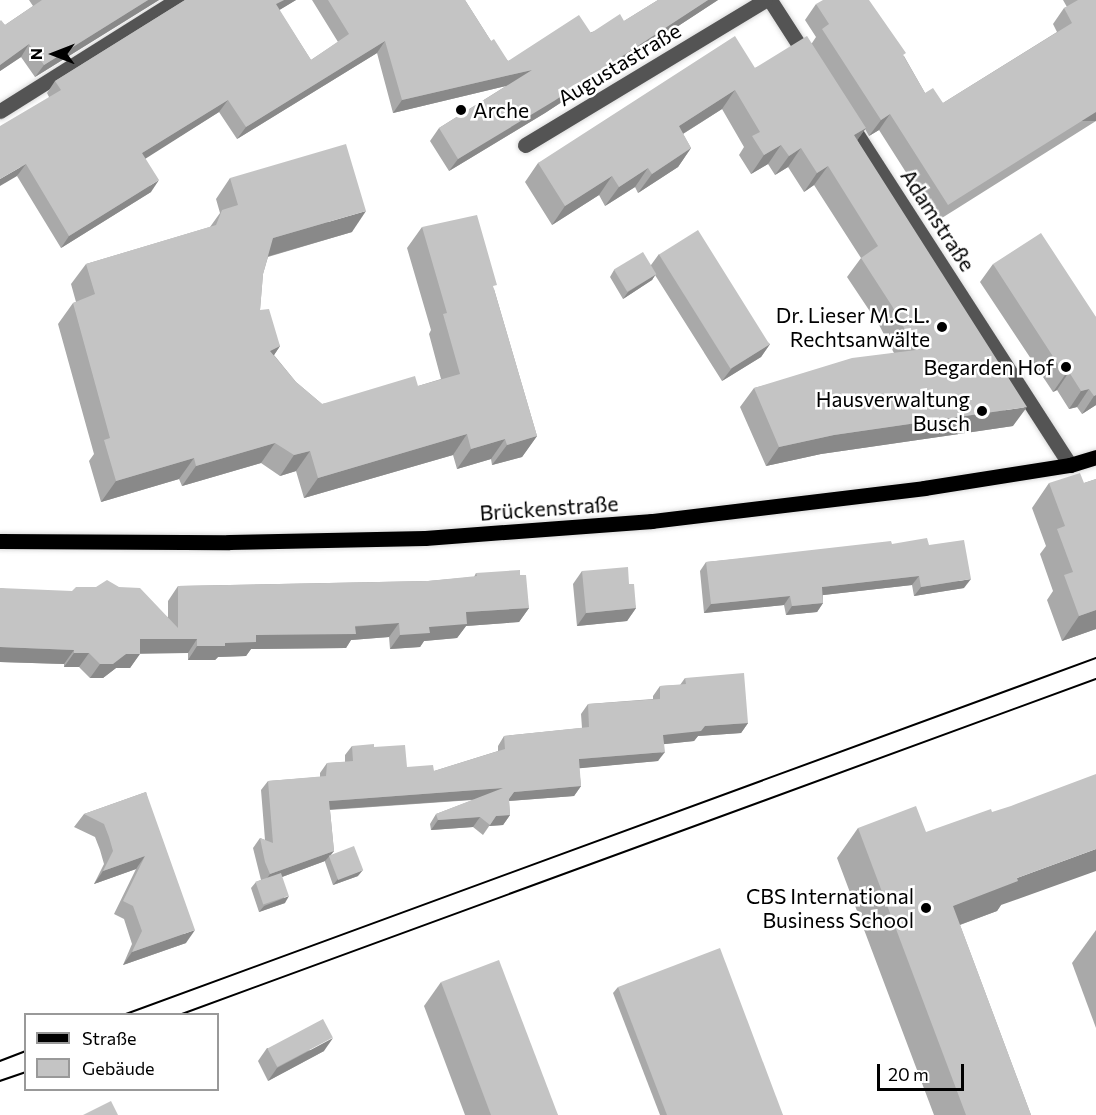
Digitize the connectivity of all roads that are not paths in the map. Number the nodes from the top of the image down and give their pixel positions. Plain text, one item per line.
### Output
1 (177, 0) edge
2 (765, 0) edge
3 (770, 0) edge
4 (815, 69) edge
5 (841, 109) edge
6 (0, 111) edge
7 (525, 146) dead end
8 (1096, 457) edge
9 (1070, 465) junction
10 (0, 542) edge

1 - 6 street
2 - 7 street, Augustastraße
3 - 4 street
5 - 9 street, Adamstraße
8 - 9 main road, Brückenstraße
9 - 10 main road, Brückenstraße

